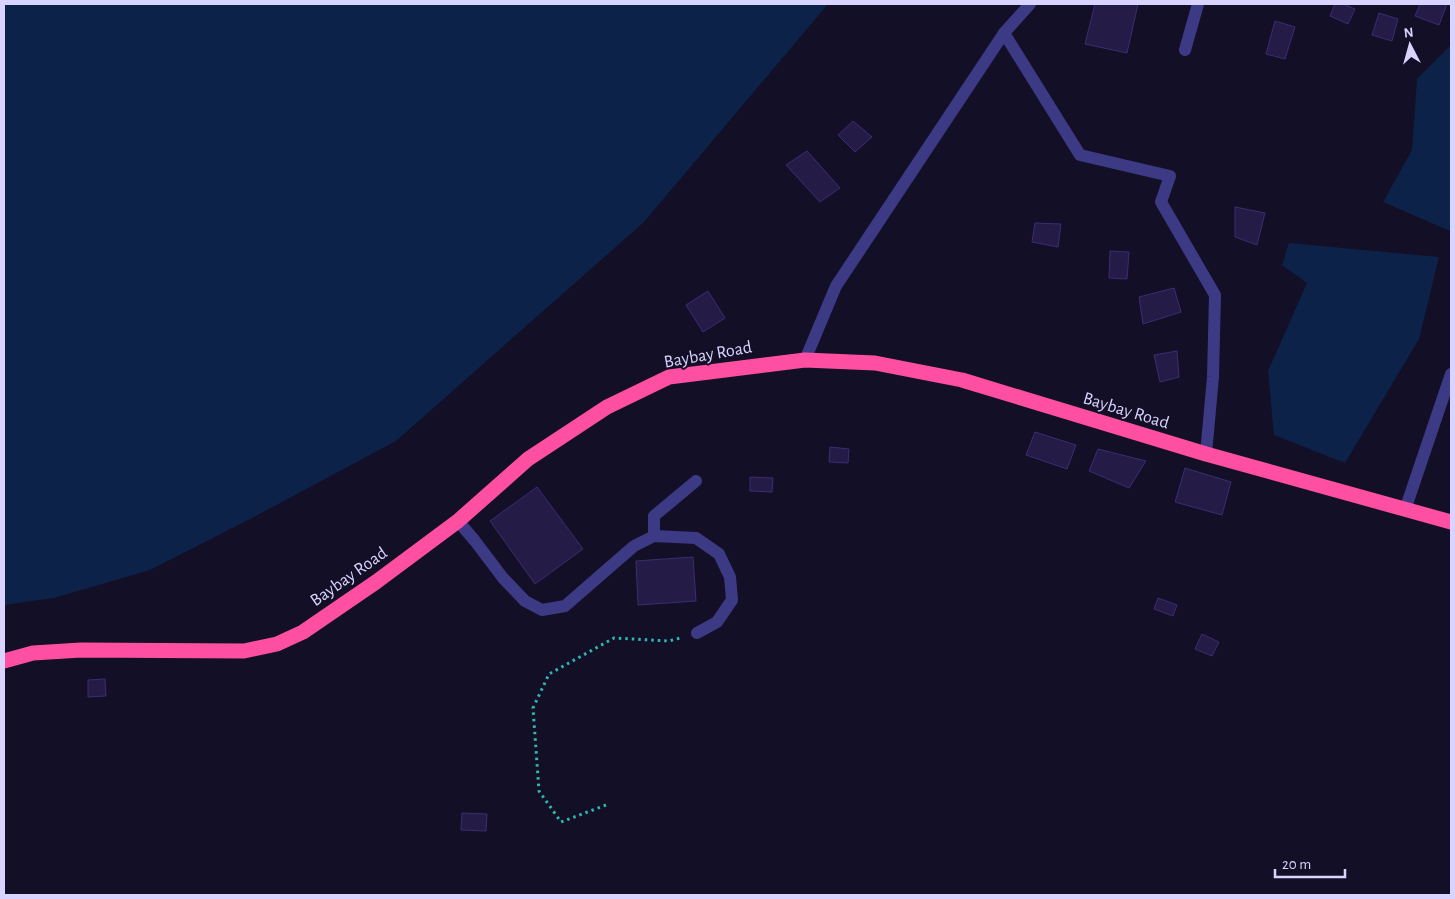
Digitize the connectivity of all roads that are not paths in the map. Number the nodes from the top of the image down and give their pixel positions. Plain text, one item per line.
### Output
1 (1030, 4) edge
2 (1198, 4) edge
3 (1004, 33) junction
4 (1185, 50) dead end
5 (805, 360) junction
6 (1451, 374) edge
7 (1206, 454) junction
8 (696, 481) dead end
9 (1405, 510) junction
10 (458, 521) junction
11 (1451, 522) edge
12 (654, 536) junction
13 (697, 633) road end
14 (4, 661) edge

1 - 3 street
2 - 4 street
3 - 5 street
3 - 7 street
5 - 7 highway, Baybay Road
5 - 10 highway, Baybay Road
6 - 9 street
7 - 9 highway, Baybay Road
8 - 12 street
9 - 11 highway, Baybay Road
10 - 12 street
10 - 14 highway, Baybay Road
12 - 13 street

